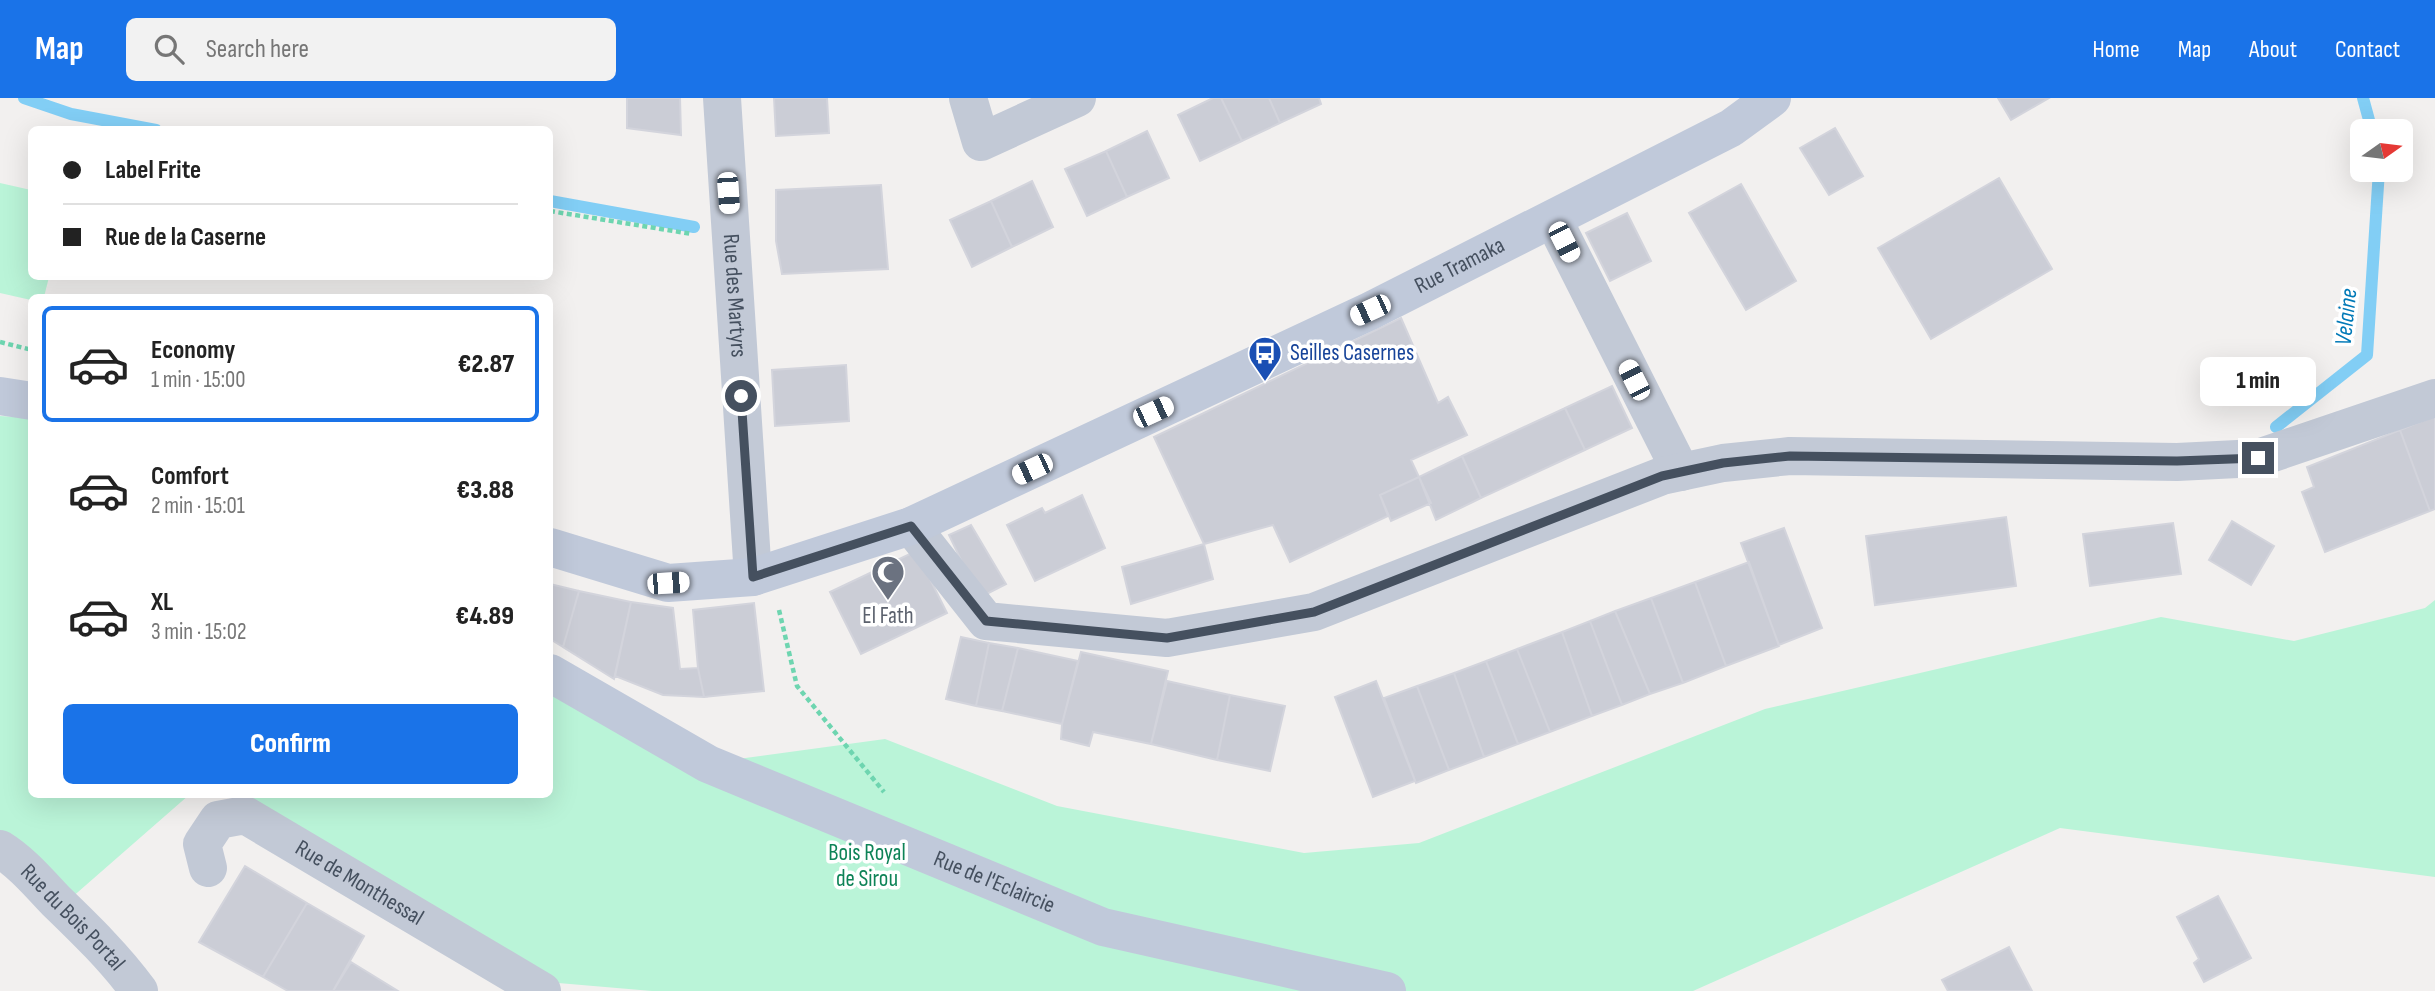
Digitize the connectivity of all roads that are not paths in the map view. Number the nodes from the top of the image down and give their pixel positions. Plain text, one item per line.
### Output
1 (722, 98) edge
2 (968, 98) edge
3 (1077, 98) edge
4 (1772, 98) edge
5 (1553, 219) junction
6 (0, 396) edge
7 (2435, 398) edge
8 (28, 400) edge
9 (1681, 472) junction
10 (911, 526) junction
11 (553, 548) edge
12 (762, 574) junction
13 (553, 675) edge
14 (0, 849) edge
15 (208, 868) dead end
16 (139, 991) edge
17 (542, 991) edge
18 (1387, 991) edge

1 - 12 street, Rue des Martyrs
2 - 3 street
4 - 5 main road, Rue Tramaka
5 - 9 street
5 - 10 main road, Rue Tramaka
6 - 8 main road
7 - 9 street
9 - 10 street
10 - 12 main road, Rue Tramaka
11 - 12 main road, Rue Tramaka
13 - 18 main road, Rue de l'Eclaircie
14 - 16 street, Rue du Bois Portal
15 - 17 street, Rue de Monthessal

